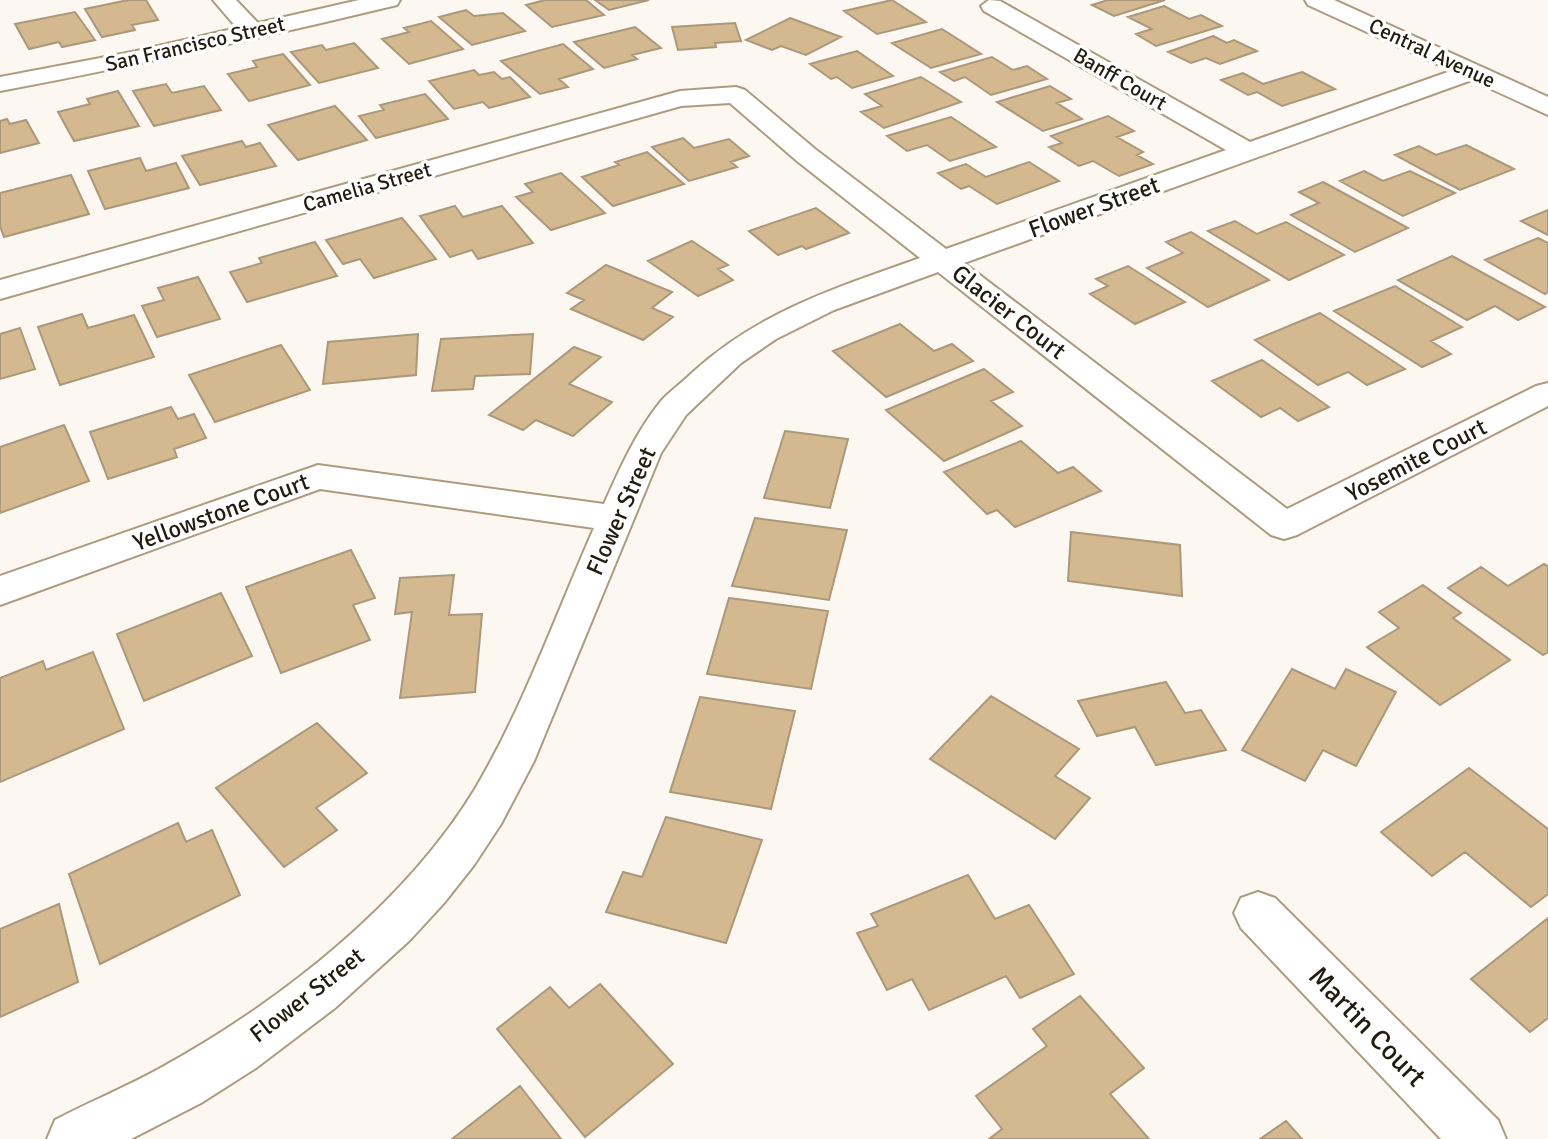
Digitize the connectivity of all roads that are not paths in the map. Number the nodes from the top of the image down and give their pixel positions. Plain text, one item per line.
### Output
1 (224, 0) edge
2 (389, 0) edge
3 (1316, 0) edge
4 (992, 6) dead end
5 (253, 32) junction
6 (1471, 72) junction
7 (0, 84) edge
8 (736, 95) joint
9 (1548, 107) edge
10 (1248, 152) junction
11 (943, 261) junction
12 (0, 290) edge
13 (1548, 393) edge
14 (615, 518) junction
15 (1284, 526) joint
16 (0, 592) edge
17 (1258, 913) dead end
18 (74, 1139) edge
19 (1479, 1139) edge

1 - 5 street
2 - 5 street, San Francisco Street
3 - 6 street, Central Avenue
4 - 10 street, Banff Court
5 - 7 street, San Francisco Street
6 - 9 street, Central Avenue
6 - 10 street, Flower Street
8 - 11 street, Glacier Court
8 - 12 street, Camelia Street
10 - 11 street, Flower Street
11 - 14 street, Flower Street
11 - 15 street, Glacier Court
13 - 15 street, Yosemite Court
14 - 16 street, Yellowstone Court
14 - 18 street, Flower Street
17 - 19 street, Martin Court

